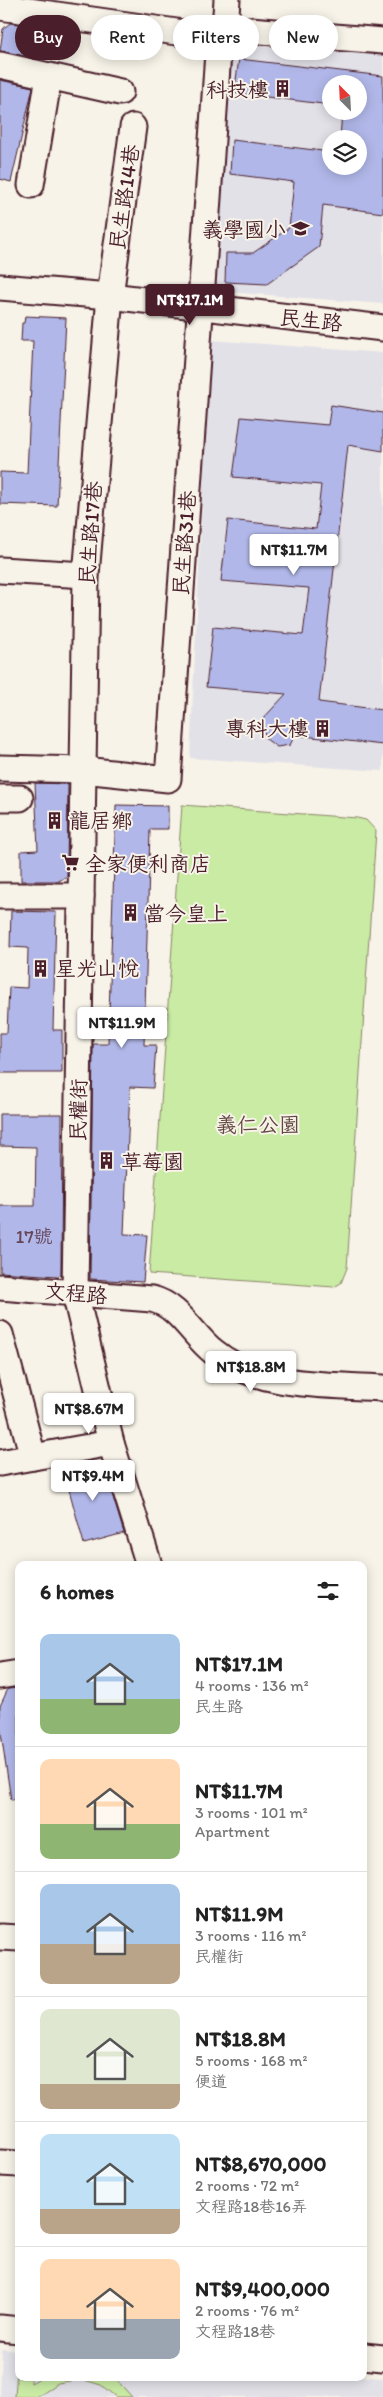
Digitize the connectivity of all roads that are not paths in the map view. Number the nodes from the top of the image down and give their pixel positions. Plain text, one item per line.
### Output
1 (227, 0) edge
2 (0, 7) edge
3 (225, 15) edge
4 (173, 27) edge
5 (259, 35) edge
6 (383, 41) edge
7 (220, 60) edge
8 (0, 65) edge
9 (49, 76) junction
10 (120, 92) dead end
11 (133, 127) dead end
12 (31, 185) dead end
13 (0, 287) edge
14 (110, 296) junction
15 (200, 307) junction
16 (383, 328) edge
17 (0, 570) edge
18 (86, 575) junction
19 (0, 768) edge
20 (83, 770) junction
21 (0, 896) edge
22 (81, 896) junction
23 (0, 1287) edge
24 (75, 1293) junction
25 (0, 1334) edge
26 (383, 1388) edge
27 (112, 1443) junction
28 (33, 1457) junction
29 (0, 1462) edge
30 (148, 1561) edge
31 (15, 1674) edge
32 (0, 1676) edge
33 (0, 1937) edge
34 (15, 1938) edge
35 (0, 2163) edge
36 (15, 2164) edge
37 (0, 2328) edge
38 (15, 2330) edge
39 (367, 2356) edge
40 (383, 2358) edge

1 - 3 street, 民生路31巷
2 - 4 street
5 - 6 street
7 - 15 street, 民生路31巷
8 - 9 street
9 - 10 street
9 - 12 street
11 - 14 street, 民生路14巷
13 - 14 street, 民生路
14 - 15 street, 民生路
14 - 18 street, 民生路17巷
15 - 16 street, 民生路
15 - 20 street, 民生路31巷
17 - 18 street
18 - 20 street, 民生路17巷
19 - 20 street
20 - 22 street, 民權街
21 - 22 street
22 - 24 street, 民權街
23 - 24 street, 文程路
24 - 26 street, 文程路
24 - 27 street, 民權街
25 - 28 street
27 - 28 street
27 - 30 street, 民權街
28 - 29 street
31 - 32 street
33 - 34 street
35 - 36 street
37 - 38 street
39 - 40 street

